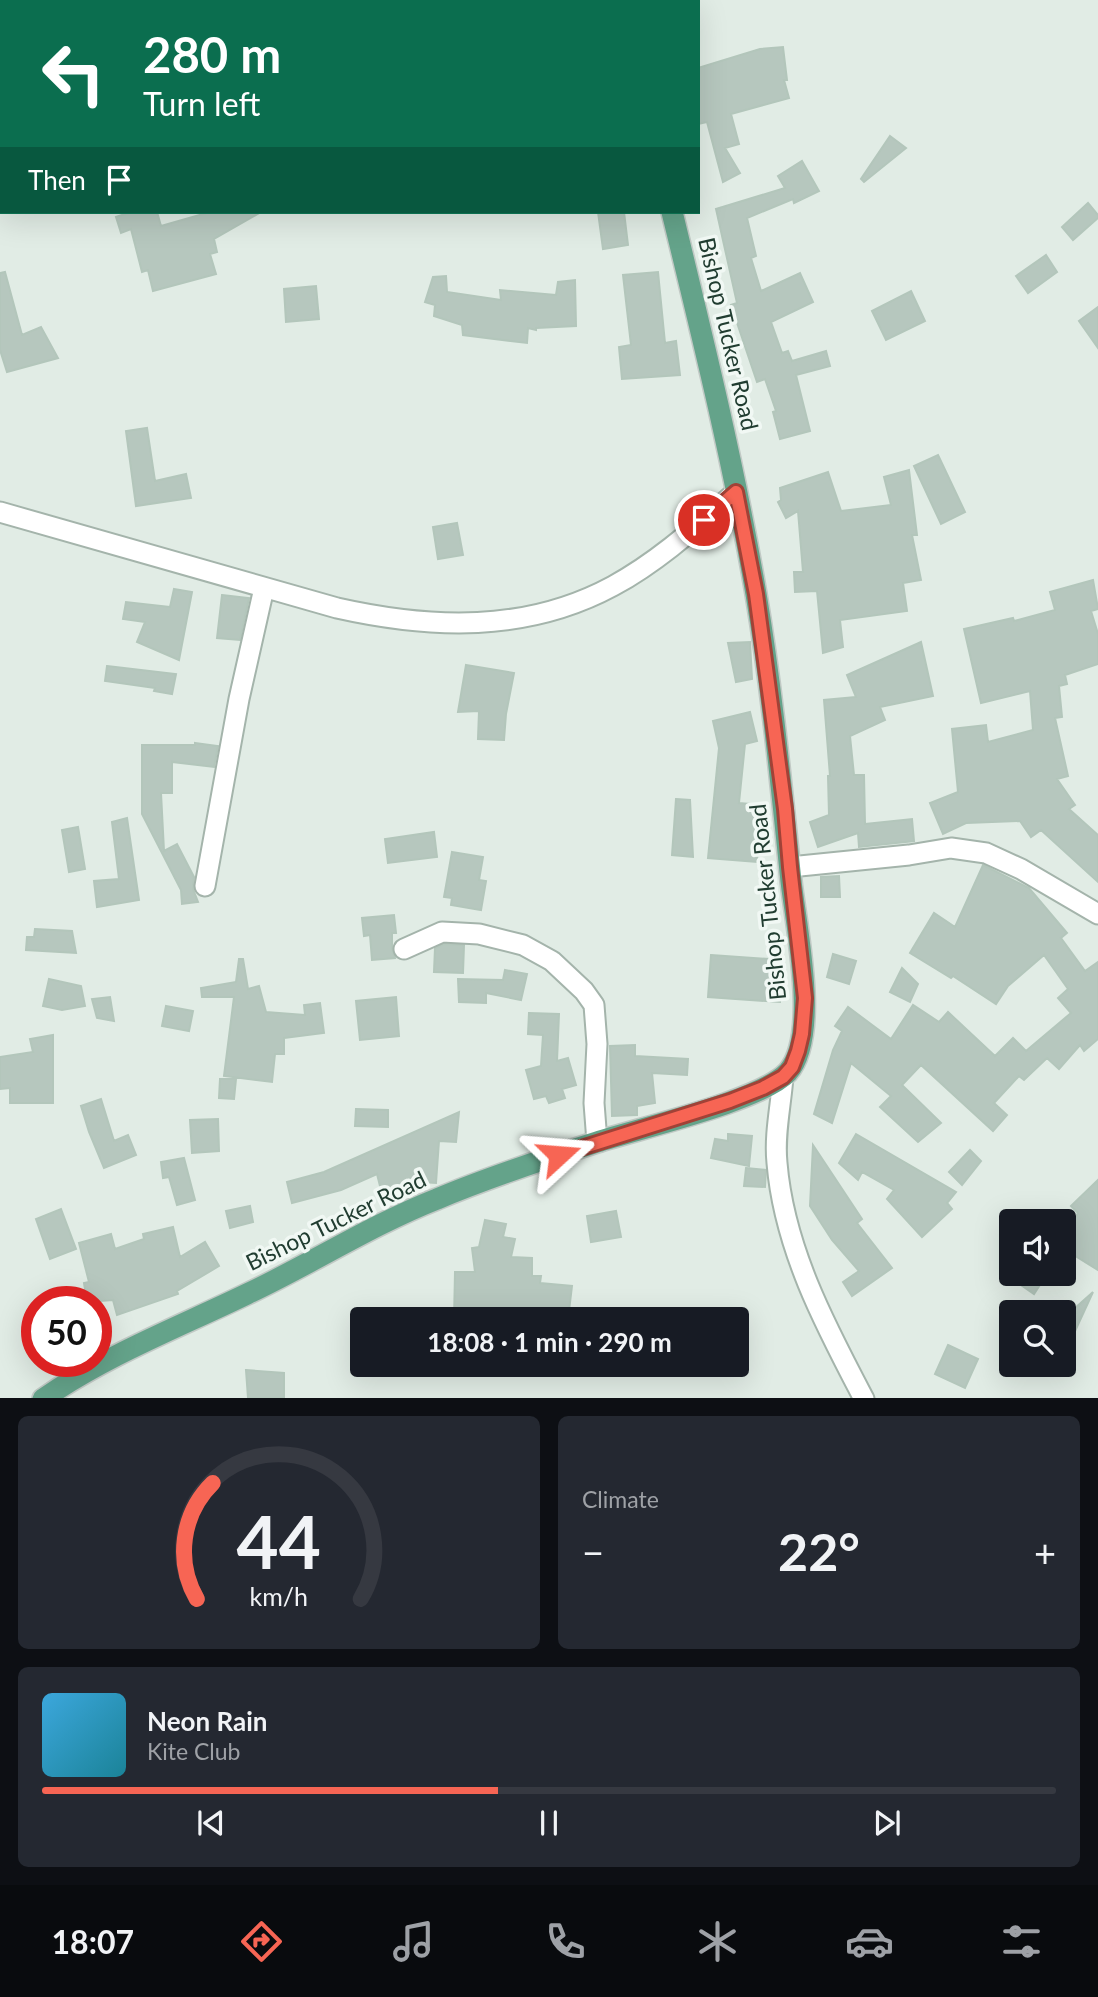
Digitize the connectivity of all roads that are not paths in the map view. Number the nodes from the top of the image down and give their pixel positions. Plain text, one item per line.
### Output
1 (672, 214) edge
2 (736, 492) junction
3 (0, 512) edge
4 (264, 588) junction
5 (790, 867) junction
6 (205, 886) dead end
7 (1098, 914) edge
8 (404, 949) dead end
9 (783, 1077) junction
10 (597, 1142) junction
11 (43, 1398) edge
12 (864, 1398) edge

1 - 2 main road, Bishop Tucker Road
2 - 4 street
2 - 5 main road, Bishop Tucker Road
3 - 4 street
4 - 6 street
5 - 7 street
5 - 9 main road, Bishop Tucker Road
8 - 10 street
9 - 10 main road, Bishop Tucker Road
9 - 12 street
10 - 11 main road, Bishop Tucker Road

